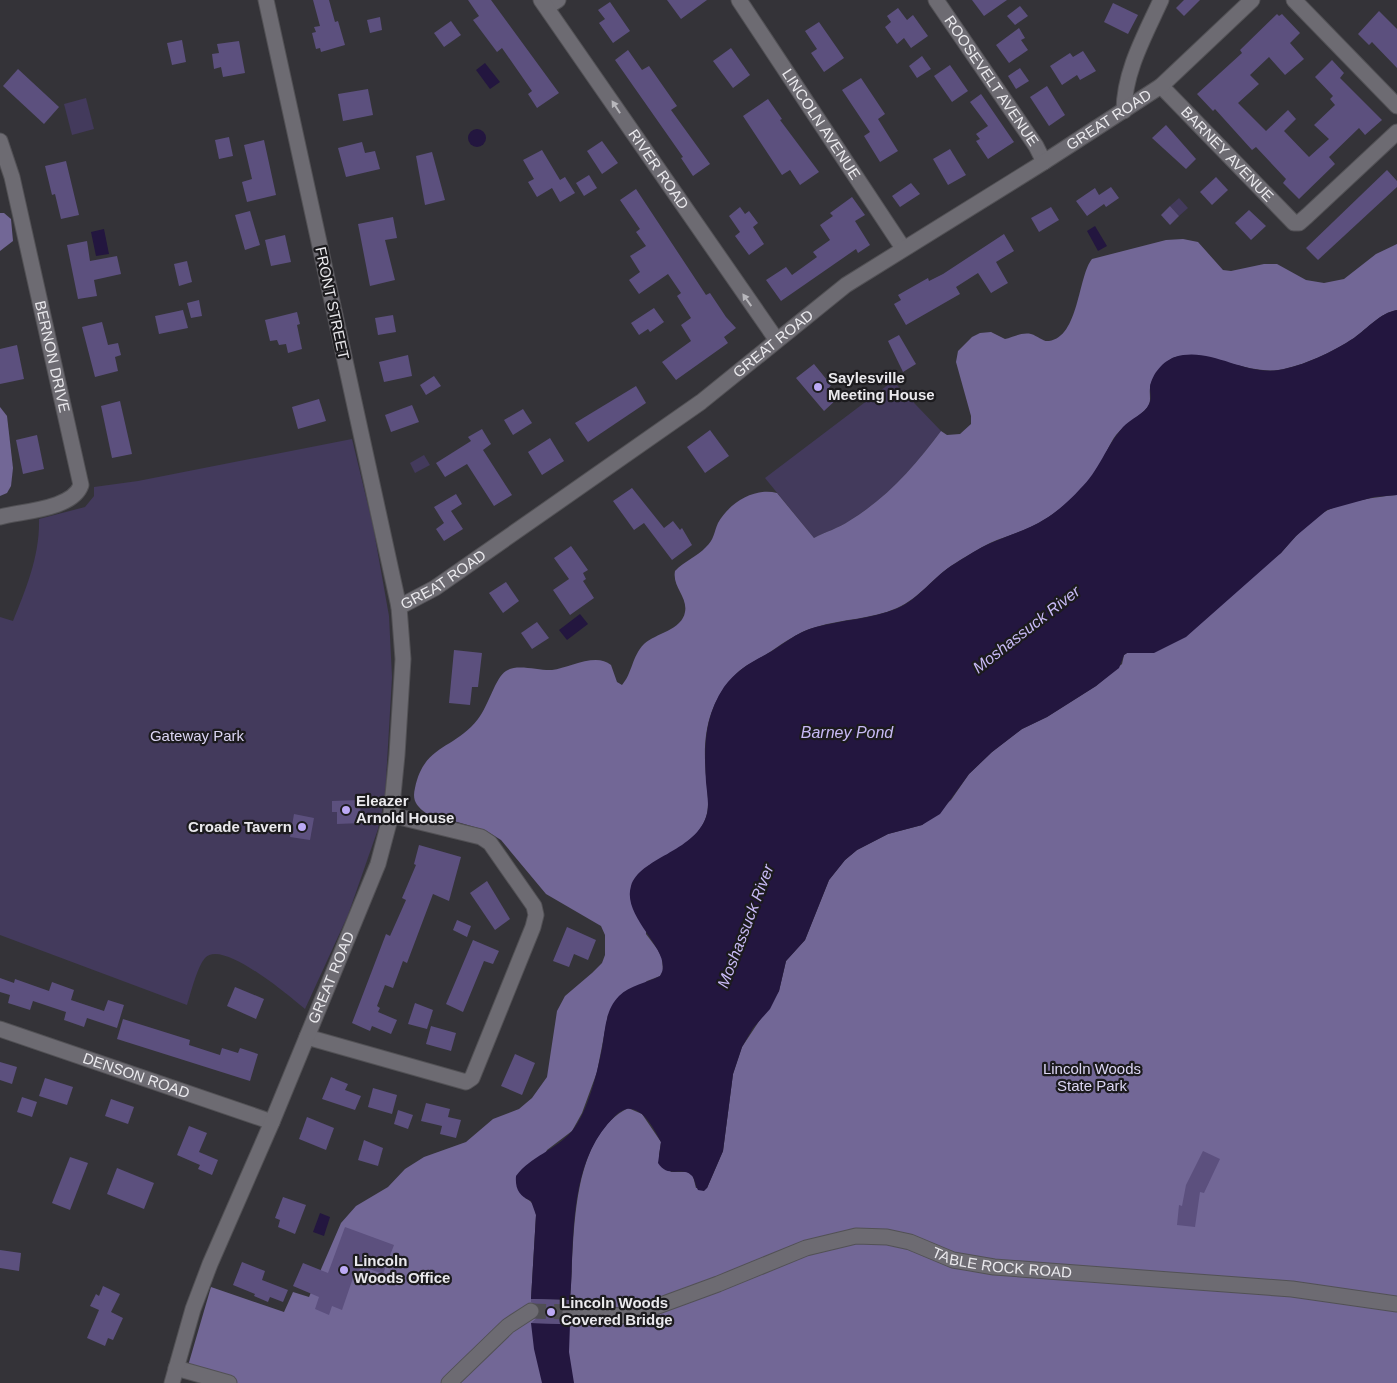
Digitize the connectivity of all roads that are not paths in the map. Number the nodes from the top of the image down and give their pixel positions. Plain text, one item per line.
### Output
1 (266, 0) edge
2 (739, 0) edge
3 (936, 0) edge
4 (1161, 0) edge
5 (1252, 0) edge
6 (1294, 0) edge
7 (549, 2) edge
8 (1161, 86) junction
9 (1397, 106) edge
10 (1124, 111) junction
11 (1397, 132) edge
12 (0, 141) edge
13 (1044, 162) junction
14 (903, 248) junction
15 (776, 339) junction
16 (0, 517) edge
17 (398, 607) junction
18 (390, 816) junction
19 (0, 1029) edge
20 (307, 1038) junction
21 (272, 1122) junction
22 (1397, 1304) edge
23 (531, 1311) tunnel mouth
24 (570, 1312) tunnel mouth
25 (174, 1376) edge
26 (229, 1383) edge
27 (449, 1383) edge

1 - 17 street, FRONT STREET
2 - 14 street, LINCOLN AVENUE
3 - 13 street, ROOSEVELT AVENUE
4 - 10 street
5 - 8 street, GREAT ROAD
6 - 9 street
15 -> 7 street, RIVER ROAD
8 - 10 street, GREAT ROAD
8 - 11 street, BARNEY AVENUE
10 - 13 street, GREAT ROAD
12 - 16 street, BERNON DRIVE
13 - 14 street, GREAT ROAD
14 - 15 street, GREAT ROAD
15 - 17 street, GREAT ROAD
17 - 18 street, GREAT ROAD
18 - 20 street, GREAT ROAD
18 - 20 street
19 - 21 street, DENSON ROAD
20 - 21 street, GREAT ROAD
21 - 25 street, GREAT ROAD
22 - 24 street, TABLE ROCK ROAD
23 - 27 street
25 - 26 street

